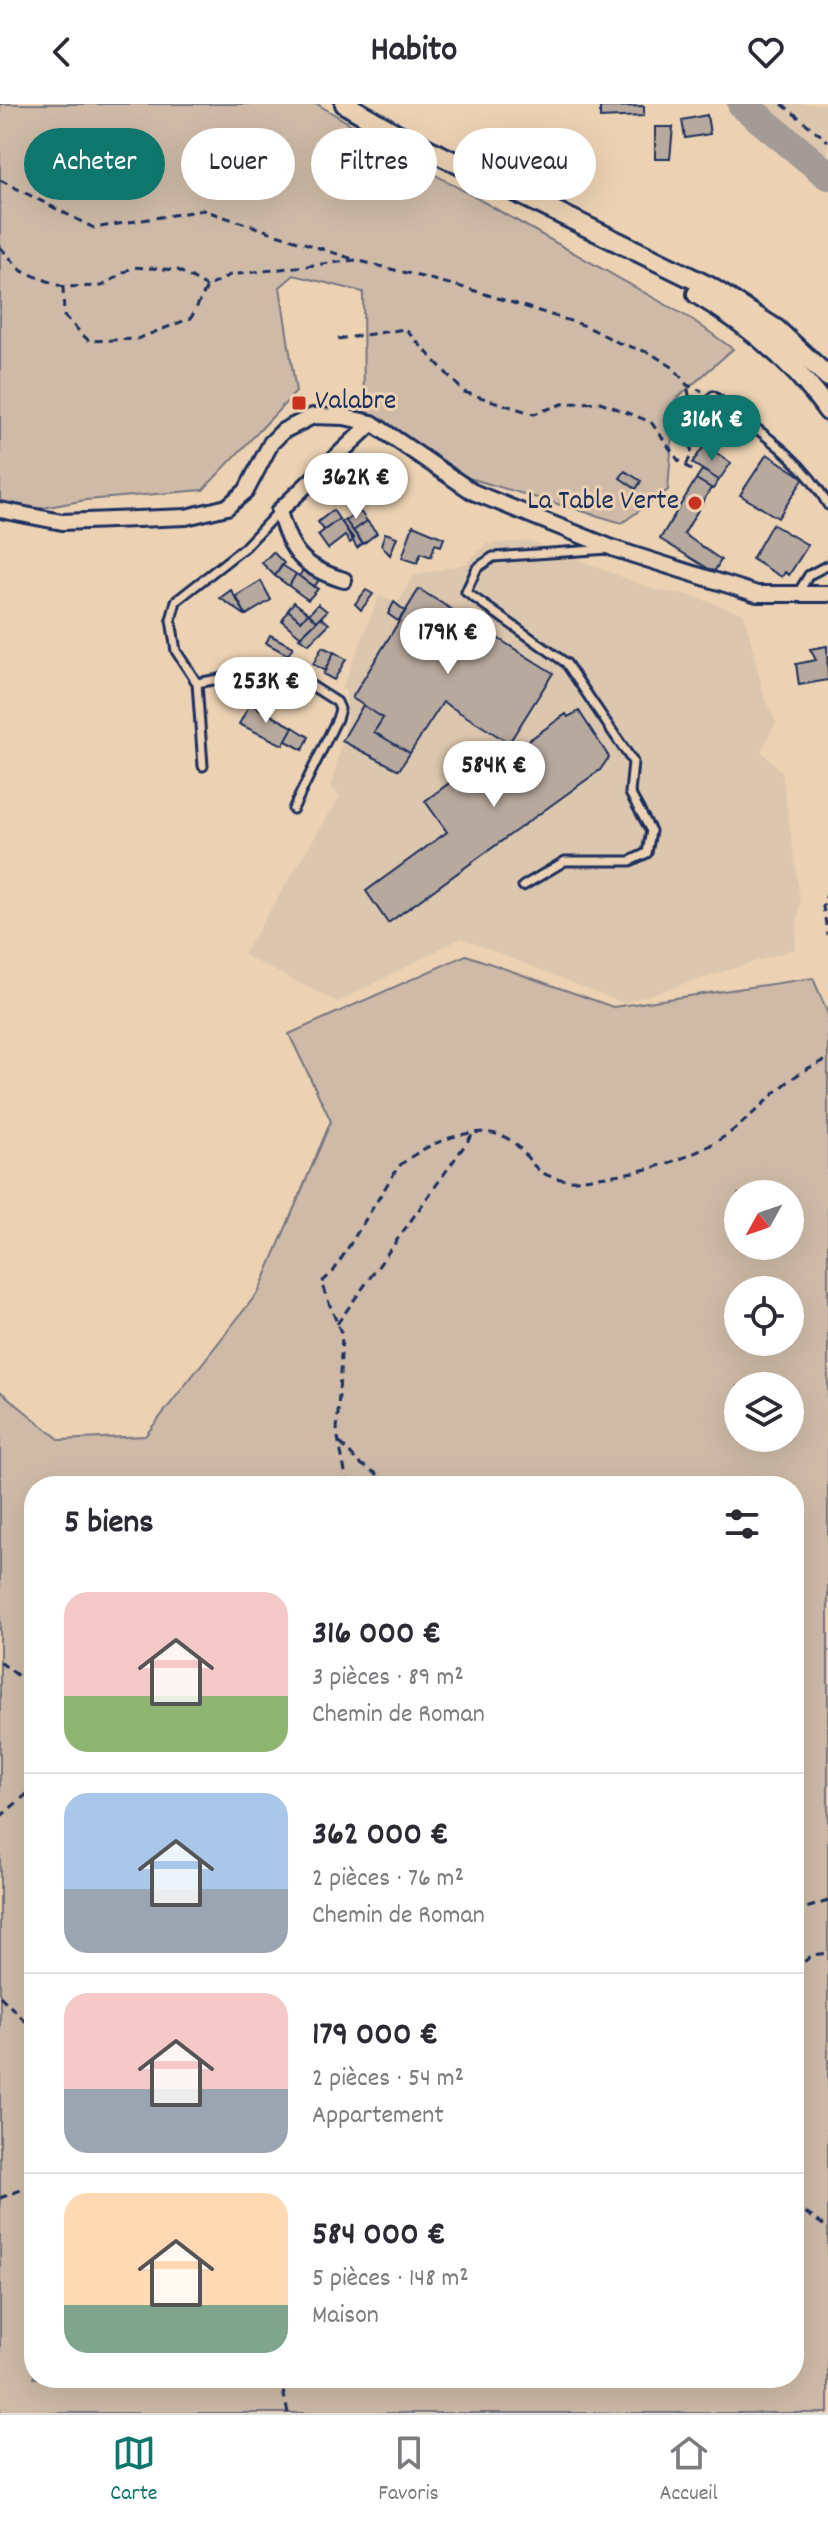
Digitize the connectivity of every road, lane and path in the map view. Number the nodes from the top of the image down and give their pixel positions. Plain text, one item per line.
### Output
1 (345, 104) edge
2 (782, 104) edge
3 (828, 141) edge
4 (0, 180) edge
5 (578, 222) junction
6 (0, 247) edge
7 (2, 253) edge
8 (356, 260) junction
9 (63, 287) junction
10 (207, 287) junction
11 (338, 339) dead end
12 (828, 377) edge
13 (687, 385) junction
14 (713, 396) joint
15 (828, 411) edge
16 (372, 423) junction
17 (686, 465) junction
18 (693, 471) dead end
19 (828, 505) edge
20 (0, 510) edge
21 (279, 511) junction
22 (615, 549) junction
23 (828, 565) edge
24 (344, 580) dead end
25 (797, 594) junction
26 (828, 594) edge
27 (197, 683) junction
28 (203, 766) dead end
29 (293, 809) dead end
30 (523, 886) dead end
31 (828, 891) edge
32 (828, 935) edge
33 (828, 1060) edge
34 (473, 1134) junction
35 (337, 1324) junction
36 (339, 1442) junction
37 (346, 1476) edge
38 (380, 1476) edge
39 (0, 1662) edge
40 (24, 1680) edge
41 (24, 1797) edge
42 (0, 1817) edge
43 (828, 1901) edge
44 (804, 1909) edge
45 (828, 1953) edge
46 (804, 1962) edge
47 (0, 1996) edge
48 (24, 2020) edge
49 (24, 2189) edge
50 (0, 2198) edge
51 (804, 2212) edge
52 (828, 2228) edge
53 (282, 2388) edge
54 (288, 2413) edge

1 - 5 main road
2 - 3 path
4 - 8 path
5 - 12 main road
5 - 15 main road
6 - 7 path
7 - 9 path
8 - 10 path
8 - 13 path
9 - 10 path
9 - 10 path
11 - 17 path
13 - 14 path
13 - 17 path
14 - 19 lane
16 - 20 street
16 - 21 street
16 - 22 street
17 - 18 path
21 - 24 street
21 - 27 lane
22 - 25 street
22 - 30 lane
23 - 25 lane
25 - 26 street
27 - 28 lane
27 - 29 lane
31 - 32 path
33 - 34 path
34 - 35 path
34 - 35 path
35 - 36 path
36 - 37 path
36 - 38 path
39 - 40 path
41 - 42 path
43 - 44 path
45 - 46 path
47 - 48 path
49 - 50 path
51 - 52 path
53 - 54 path

